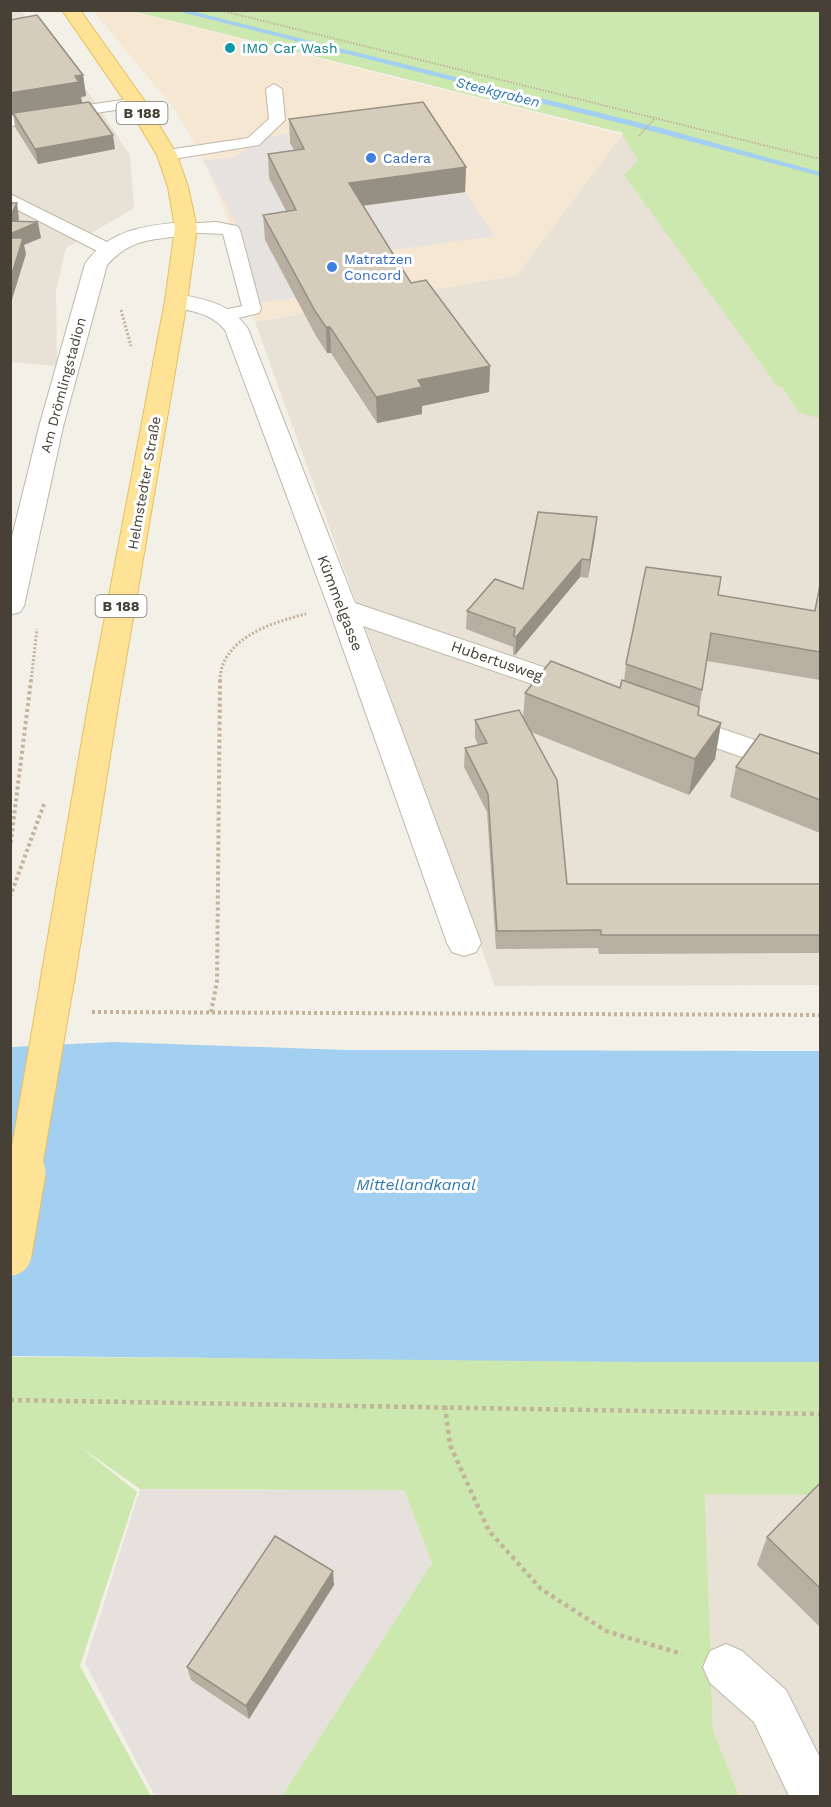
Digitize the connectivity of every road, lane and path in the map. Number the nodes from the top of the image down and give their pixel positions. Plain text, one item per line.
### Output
1 (71, 10) edge
2 (219, 10) edge
3 (274, 88) dead end
4 (136, 103) junction
5 (655, 118) junction
6 (10, 121) edge
7 (639, 136) dead end
8 (167, 155) junction
9 (820, 159) edge
10 (10, 199) edge
11 (186, 228) junction
12 (107, 249) junction
13 (177, 301) junction
14 (226, 315) junction
15 (10, 606) edge
16 (343, 609) junction
17 (609, 700) edge
18 (654, 716) edge
19 (820, 773) edge
20 (464, 943) dead end
21 (81, 1012) dead end
22 (211, 1012) junction
23 (820, 1015) edge
24 (10, 1254) edge
25 (10, 1400) edge
26 (444, 1406) junction
27 (820, 1414) edge
28 (726, 1667) joint
29 (814, 1797) edge

1 - 4 main road, Helmstedter Straße / B 188
2 - 5 path
3 - 8 lane
4 - 6 lane
4 - 8 main road, Helmstedter Straße / B 188
5 - 7 path
5 - 9 path
8 - 11 main road, Helmstedter Straße / B 188
10 - 12 lane
11 - 12 street
11 - 13 main road, Helmstedter Straße / B 188
11 - 14 lane
12 - 15 street, Am Drömlingstadion
13 - 14 street
13 - 24 main road, Helmstedter Straße / B 188, bridge
14 - 16 street, Kümmelgasse
16 - 17 street, Hubertusweg
16 - 20 street, Kümmelgasse
16 - 22 path
18 - 19 street
21 - 22 path
22 - 23 path
25 - 26 path
26 - 27 path
26 - 28 path
28 - 29 street

